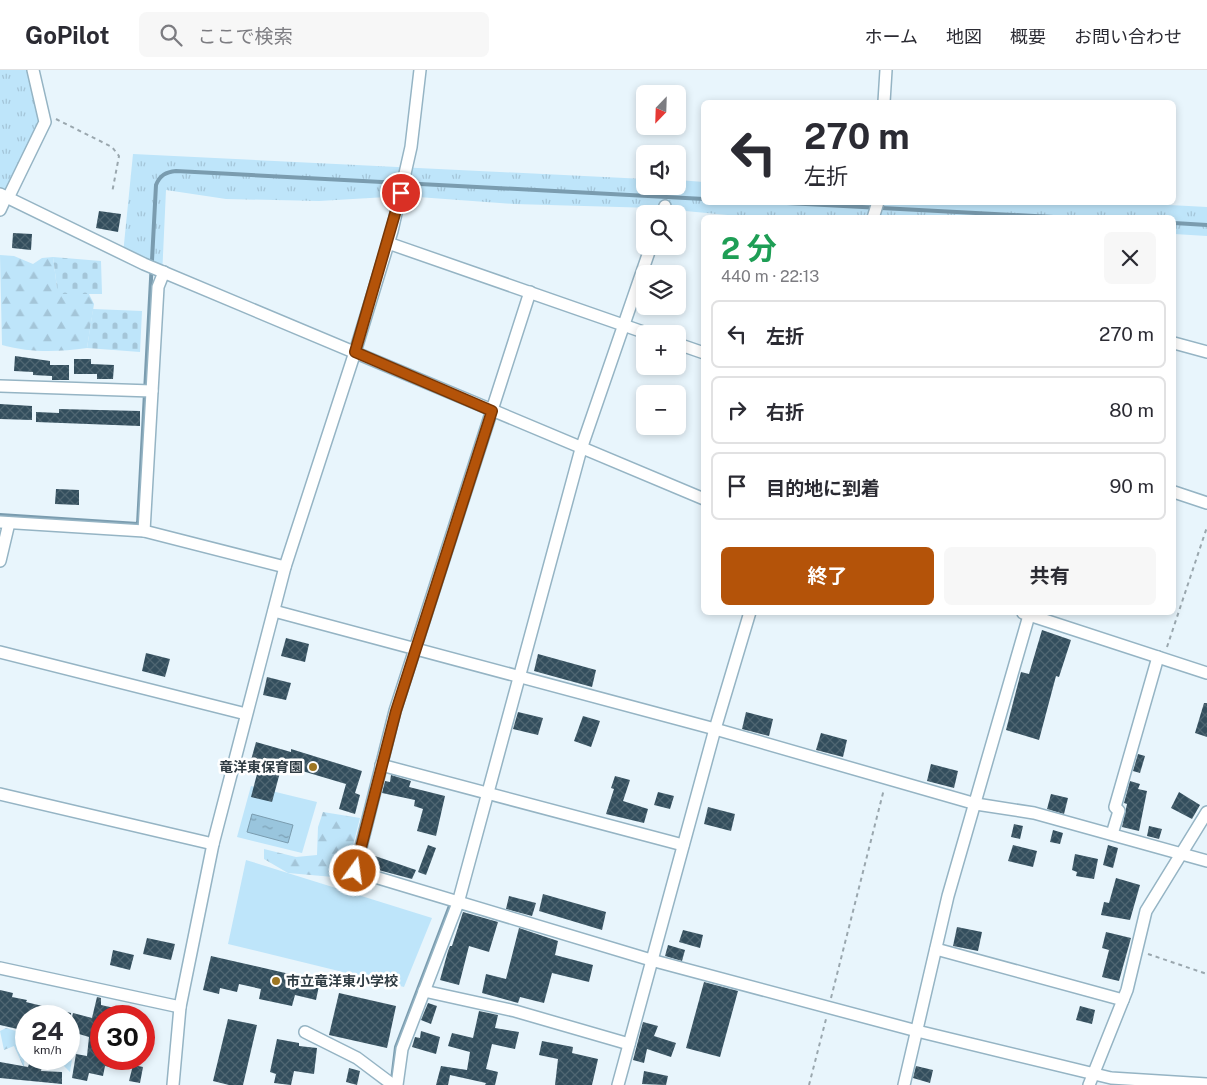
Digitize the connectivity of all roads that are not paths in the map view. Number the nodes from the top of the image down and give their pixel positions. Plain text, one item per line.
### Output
1 (33, 70) edge
2 (420, 70) edge
3 (886, 70) edge
4 (884, 100) edge
5 (5, 196) edge
6 (0, 210) edge
7 (388, 243) junction
8 (648, 255) edge
9 (164, 272) junction
10 (530, 292) junction
11 (624, 325) junction
12 (636, 329) edge
13 (1176, 343) edge
14 (686, 347) edge
15 (355, 352) junction
16 (701, 352) edge
17 (1207, 352) edge
18 (0, 386) edge
19 (152, 391) junction
20 (492, 411) junction
21 (581, 449) junction
22 (1176, 493) edge
23 (701, 498) edge
24 (1207, 503) edge
25 (5, 522) edge
26 (144, 531) junction
27 (0, 560) edge
28 (285, 567) junction
29 (274, 611) junction
30 (749, 615) edge
31 (1026, 615) edge
32 (1033, 615) edge
33 (416, 648) junction
34 (0, 652) edge
35 (1161, 658) junction
36 (1207, 673) edge
37 (519, 676) junction
38 (246, 714) junction
39 (715, 729) junction
40 (381, 764) junction
41 (488, 792) junction
42 (0, 794) edge
43 (976, 804) junction
44 (1207, 812) edge
45 (1112, 834) junction
46 (214, 844) junction
47 (683, 845) junction
48 (1182, 854) junction
49 (1207, 862) edge
50 (458, 903) junction
51 (936, 949) junction
52 (650, 960) junction
53 (0, 968) edge
54 (424, 990) junction
55 (1122, 1000) junction
56 (180, 1007) junction
57 (917, 1031) junction
58 (304, 1032) dead end
59 (629, 1044) junction
60 (1093, 1074) junction
61 (1207, 1084) edge
62 (173, 1085) edge
63 (395, 1085) edge
64 (618, 1085) edge
65 (904, 1085) edge
66 (1089, 1085) edge

1 - 5 street
2 - 7 street
3 - 4 street
5 - 6 street
5 - 9 street
7 - 10 street
7 - 15 street
8 - 11 street
9 - 15 street
9 - 19 street
10 - 11 street
10 - 20 street
11 - 12 street
11 - 21 street
13 - 17 street
14 - 16 street
15 - 20 street
15 - 28 street
18 - 19 street
19 - 26 street
20 - 21 street
20 - 33 street
21 - 23 street
21 - 37 street
22 - 24 street
25 - 26 street
25 - 27 street
26 - 28 street
28 - 29 street
29 - 33 street
29 - 38 street
30 - 39 street
31 - 43 street
32 - 35 street
33 - 37 street
33 - 40 street
34 - 38 street
35 - 36 street
35 - 45 street
37 - 39 street
37 - 41 street
38 - 46 street
39 - 43 street
39 - 47 street
40 - 41 street
40 - 50 street
41 - 47 street
41 - 50 street
42 - 46 street
43 - 45 street
43 - 51 street
44 - 48 street
45 - 48 street
46 - 56 street
47 - 52 street
48 - 49 street
48 - 55 street
50 - 52 street
50 - 54 street
51 - 55 street
51 - 57 street
52 - 57 street
52 - 59 street
53 - 56 street
54 - 59 street
54 - 63 street
55 - 60 street
56 - 62 street
57 - 60 street
57 - 65 street
58 - 63 street
59 - 64 street
60 - 61 street
60 - 66 street

